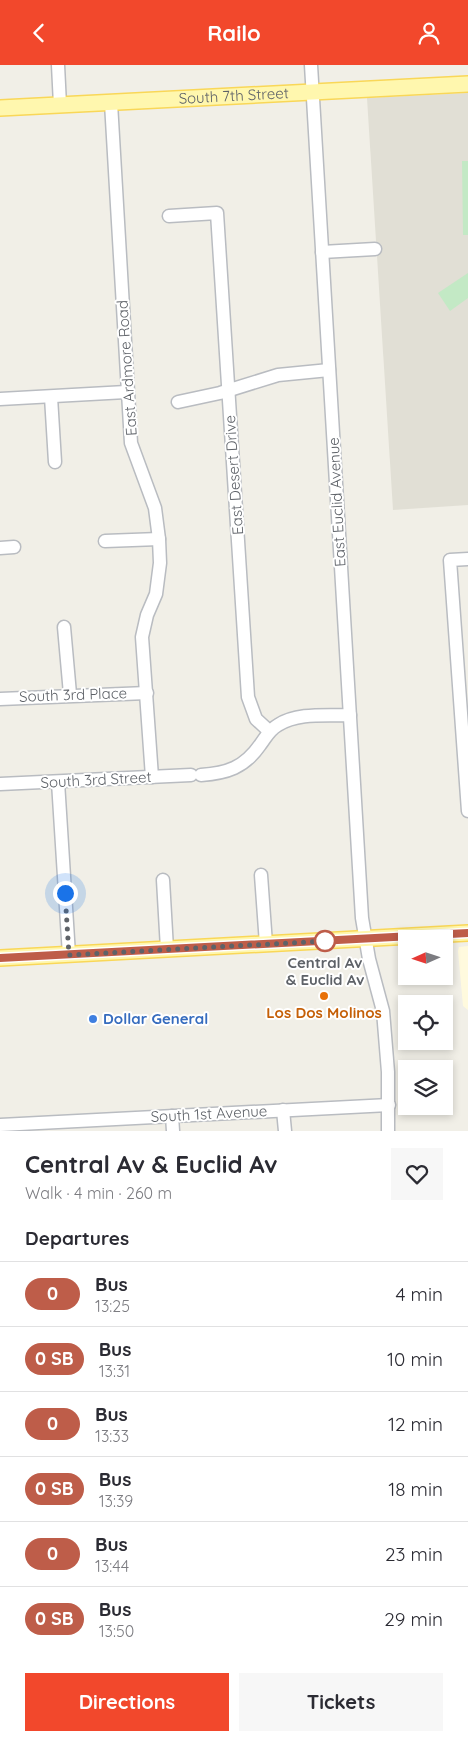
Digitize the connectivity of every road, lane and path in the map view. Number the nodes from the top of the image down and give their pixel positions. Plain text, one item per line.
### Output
1 (58, 65) edge
2 (311, 65) edge
3 (468, 84) edge
4 (312, 93) junction
5 (111, 103) junction
6 (60, 105) junction
7 (0, 108) edge
8 (169, 215) dead end
9 (375, 249) dead end
10 (322, 252) junction
11 (329, 370) junction
12 (229, 390) junction
13 (126, 391) junction
14 (51, 397) junction
15 (0, 399) edge
16 (178, 402) dead end
17 (54, 462) dead end
18 (159, 539) junction
19 (105, 541) dead end
20 (14, 547) dead end
21 (0, 548) edge
22 (468, 559) edge
23 (64, 627) dead end
24 (147, 693) junction
25 (70, 694) junction
26 (0, 699) edge
27 (350, 715) junction
28 (269, 731) junction
29 (152, 777) junction
30 (58, 781) junction
31 (0, 784) edge
32 (468, 811) edge
33 (261, 875) dead end
34 (164, 880) dead end
35 (468, 933) edge
36 (365, 939) junction
37 (266, 944) junction
38 (167, 949) junction
39 (69, 955) junction
40 (0, 958) edge
41 (389, 1105) junction
42 (283, 1111) junction
43 (172, 1116) junction
44 (0, 1125) edge
45 (74, 1126) edge
46 (173, 1131) edge
47 (285, 1131) edge
48 (388, 1131) edge

1 - 6 street
2 - 4 street, East Euclid Avenue
3 - 4 main road, South 7th Street
4 - 5 main road, South 7th Street
4 - 10 street, East Euclid Avenue
5 - 6 main road, South 7th Street
5 - 13 street, East Ardmore Road
6 - 7 main road, South 7th Street
8 - 12 street, East Desert Drive
9 - 10 street
10 - 11 street, East Euclid Avenue
11 - 12 street
11 - 27 street, East Euclid Avenue
12 - 16 street
12 - 28 street, East Desert Drive
13 - 14 street
13 - 18 street, East Ardmore Road
14 - 15 street
14 - 17 street
18 - 19 street
18 - 24 street, East Ardmore Road
20 - 21 street
22 - 32 street
23 - 25 street
24 - 25 street, South 3rd Place
24 - 29 street, East Ardmore Road
25 - 26 street, South 3rd Place
27 - 28 street, South 3rd Street
27 - 36 street, East Euclid Avenue
28 - 29 street, South 3rd Street
29 - 30 street, South 3rd Street
30 - 31 street, South 3rd Street
30 - 39 street
33 - 37 street
34 - 38 street
35 - 36 main road
36 - 37 main road
36 - 41 street, East Euclid Avenue
37 - 38 main road
38 - 39 main road
39 - 40 main road
41 - 42 street, South 1st Avenue
41 - 48 street, East Euclid Avenue
42 - 43 street, South 1st Avenue
42 - 47 street
43 - 45 street, South 1st Avenue
43 - 46 street
44 - 45 street, South 1st Avenue

